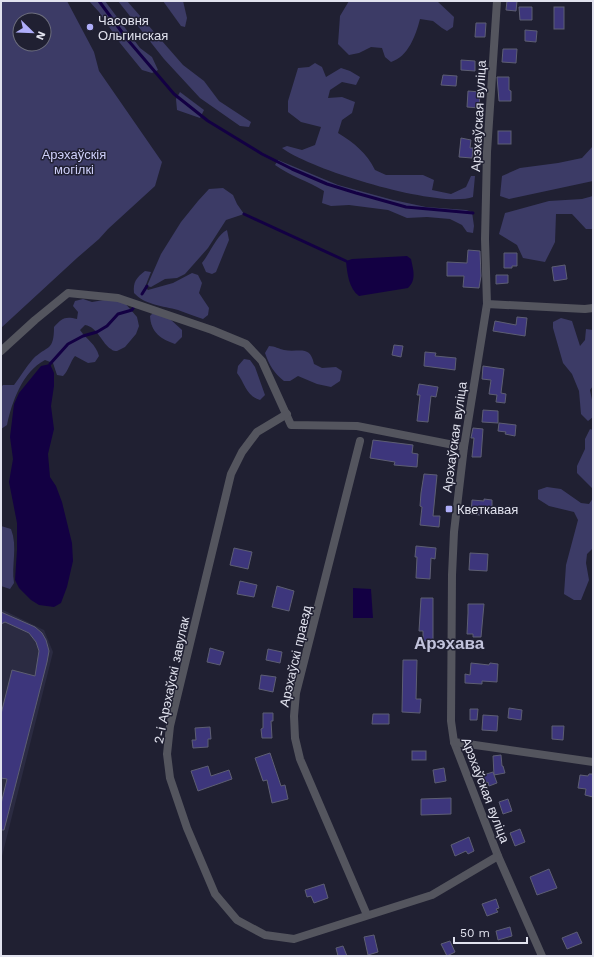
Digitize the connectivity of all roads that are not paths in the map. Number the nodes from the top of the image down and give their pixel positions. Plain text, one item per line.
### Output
1 (497, 1) edge
2 (487, 304) junction
3 (593, 308) edge
4 (1, 351) edge
5 (287, 414) junction
6 (360, 441) dead end
7 (464, 447) junction
8 (454, 742) junction
9 (593, 762) edge
10 (498, 856) junction
11 (366, 915) junction
12 (542, 956) edge

1 - 2 street, Арэхаўская вуліца
2 - 3 street
2 - 7 street, Арэхаўская вуліца
4 - 5 street
5 - 7 street
5 - 11 street, 2-і Арэхаўскі завулак
6 - 11 street, Арэхаўскі праезд
7 - 8 street, Арэхаўская вуліца
8 - 9 street
8 - 10 street, Арэхаўская вуліца
10 - 11 street, 2-і Арэхаўскі завулак
10 - 12 street, Арэхаўская вуліца

